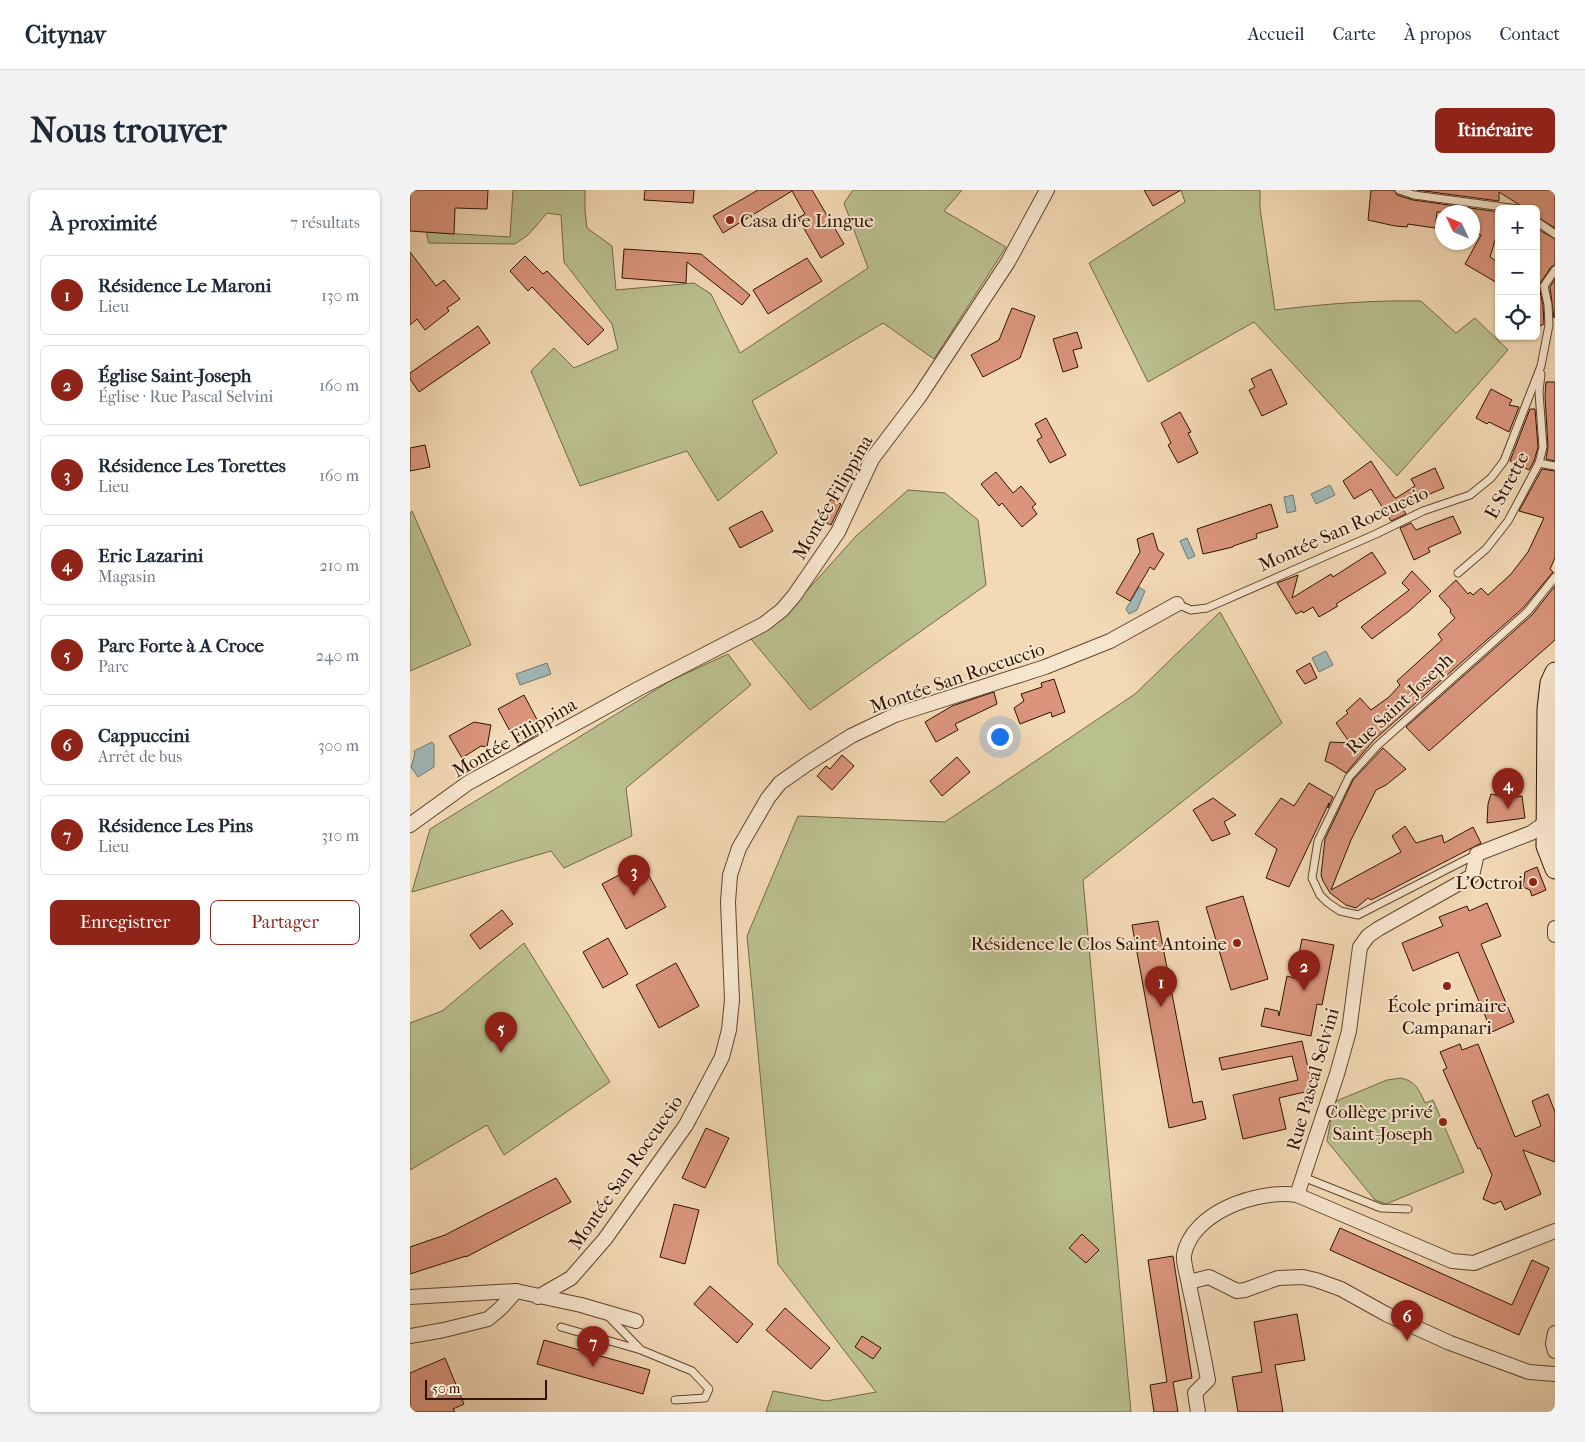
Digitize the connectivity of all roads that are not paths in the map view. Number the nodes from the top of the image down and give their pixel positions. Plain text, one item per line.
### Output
1 (1047, 190) edge
2 (1399, 190) edge
3 (1495, 206) edge
4 (1540, 224) edge
5 (1555, 234) edge
6 (1555, 270) edge
7 (1541, 366) junction
8 (1539, 463) junction
9 (1555, 466) edge
10 (1458, 573) dead end
11 (1555, 577) edge
12 (1177, 604) joint
13 (1555, 672) edge
14 (410, 825) edge
15 (1551, 827) edge
16 (1477, 854) junction
17 (1555, 869) edge
18 (1555, 928) edge
19 (1555, 935) edge
20 (1303, 1177) junction
21 (1297, 1195) junction
22 (1408, 1209) dead end
23 (1555, 1231) edge
24 (1189, 1282) junction
25 (516, 1292) junction
26 (410, 1297) edge
27 (538, 1297) junction
28 (604, 1312) junction
29 (636, 1321) dead end
30 (561, 1327) dead end
31 (1555, 1333) edge
32 (410, 1336) edge
33 (641, 1350) junction
34 (1555, 1351) edge
35 (1555, 1374) edge
36 (676, 1400) dead end
37 (1198, 1412) edge

1 - 14 street, Montée Filippina
2 - 3 lane
4 - 5 lane
6 - 7 lane, Montée San Roccuccio
7 - 8 lane, E Strette
7 - 12 lane, Montée San Roccuccio
8 - 9 lane
8 - 10 lane, E Strette
11 - 16 lane, Rue Saint-Joseph
12 - 27 street, Montée San Roccuccio
13 - 15 main road
15 - 16 street, Rue Saint-Joseph
15 - 17 main road
16 - 20 street, Rue Pascal Selvini
18 - 19 street
20 - 21 street, Rue Pascal Selvini
20 - 22 lane
21 - 23 street
21 - 24 street
24 - 35 street
24 - 37 street
25 - 26 street
25 - 27 street
25 - 32 street
27 - 28 street
28 - 29 street
28 - 33 lane
30 - 33 lane
31 - 34 street
33 - 36 lane

